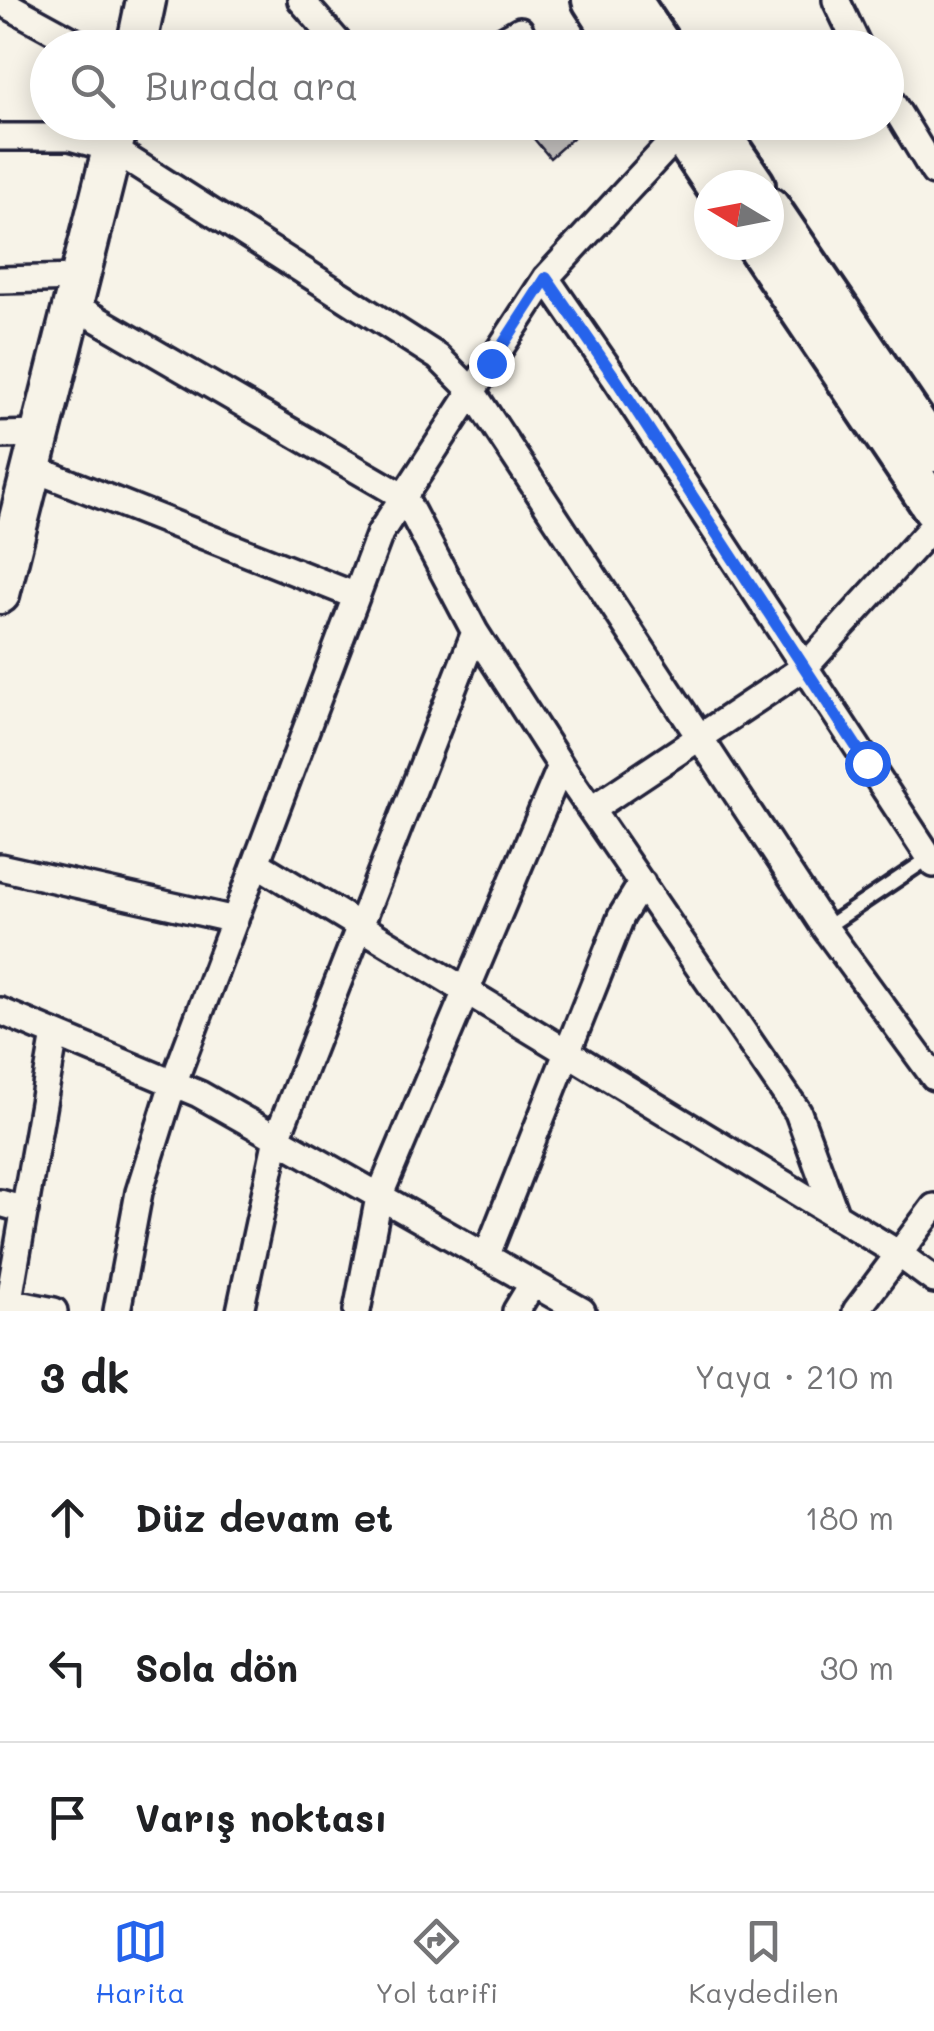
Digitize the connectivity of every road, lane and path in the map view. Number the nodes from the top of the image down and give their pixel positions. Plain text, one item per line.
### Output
1 (146, 0) edge
2 (836, 0) edge
3 (0, 1) edge
4 (305, 1) edge
5 (611, 3) edge
6 (53, 30) edge
7 (140, 30) edge
8 (328, 30) edge
9 (619, 30) edge
10 (642, 30) edge
11 (850, 30) edge
12 (904, 123) edge
13 (0, 136) edge
14 (30, 136) edge
15 (115, 140) edge
16 (122, 140) edge
17 (676, 140) edge
18 (695, 140) edge
19 (704, 140) edge
20 (709, 170) edge
21 (737, 170) edge
22 (934, 172) edge
23 (784, 230) edge
24 (766, 260) edge
25 (546, 278) junction
26 (0, 280) edge
27 (77, 292) junction
28 (472, 391) junction
29 (0, 435) edge
30 (934, 451) edge
31 (36, 452) junction
32 (404, 497) junction
33 (934, 508) edge
34 (934, 524) edge
35 (5, 553) edge
36 (0, 594) edge
37 (356, 596) junction
38 (475, 632) junction
39 (804, 668) junction
40 (698, 738) junction
41 (562, 766) junction
42 (592, 809) junction
43 (933, 859) edge
44 (256, 863) junction
45 (0, 868) edge
46 (642, 882) junction
47 (235, 920) junction
48 (360, 926) junction
49 (824, 928) junction
50 (467, 990) junction
51 (0, 1011) edge
52 (55, 1034) junction
53 (569, 1052) junction
54 (934, 1077) edge
55 (173, 1084) junction
56 (276, 1138) junction
57 (379, 1197) junction
58 (13, 1206) edge
59 (934, 1207) edge
60 (836, 1216) junction
61 (898, 1254) junction
62 (486, 1257) junction
63 (934, 1280) edge
64 (534, 1284) junction
65 (8, 1306) edge
66 (54, 1311) edge
67 (118, 1311) edge
68 (240, 1311) edge
69 (357, 1311) edge
70 (516, 1311) edge
71 (582, 1311) edge
72 (856, 1311) edge

1 - 7 main road
2 - 11 street
3 - 6 street
4 - 8 street
5 - 9 main road
5 - 10 main road
12 - 22 street
13 - 14 street
15 - 27 main road
16 - 28 street
17 - 25 street
18 - 20 main road
19 - 21 main road
23 - 30 main road
24 - 33 main road
25 - 28 street
25 - 39 street
26 - 27 street
27 - 31 main road
27 - 32 street
28 - 32 street
28 - 40 street
29 - 31 street
31 - 35 main road
31 - 37 street
32 - 37 street
32 - 38 street
34 - 39 street
35 - 36 main road
37 - 44 street
38 - 41 street
38 - 48 street
39 - 40 street
39 - 43 street
40 - 42 street
40 - 49 street
41 - 42 street
41 - 50 street
42 - 46 street
43 - 49 lane
44 - 47 street
44 - 48 street
45 - 47 street
46 - 53 street
46 - 60 street
47 - 55 street
48 - 50 street
48 - 56 street
49 - 54 street
50 - 53 street
50 - 57 street
51 - 52 street
52 - 55 street
52 - 58 street
53 - 60 street
53 - 62 street
55 - 56 street
55 - 67 street
56 - 57 street
56 - 68 street
57 - 62 street
57 - 69 street
58 - 65 street
59 - 61 street
60 - 61 street
61 - 63 street
61 - 72 street
62 - 64 street
64 - 70 street
64 - 71 street
65 - 66 street

